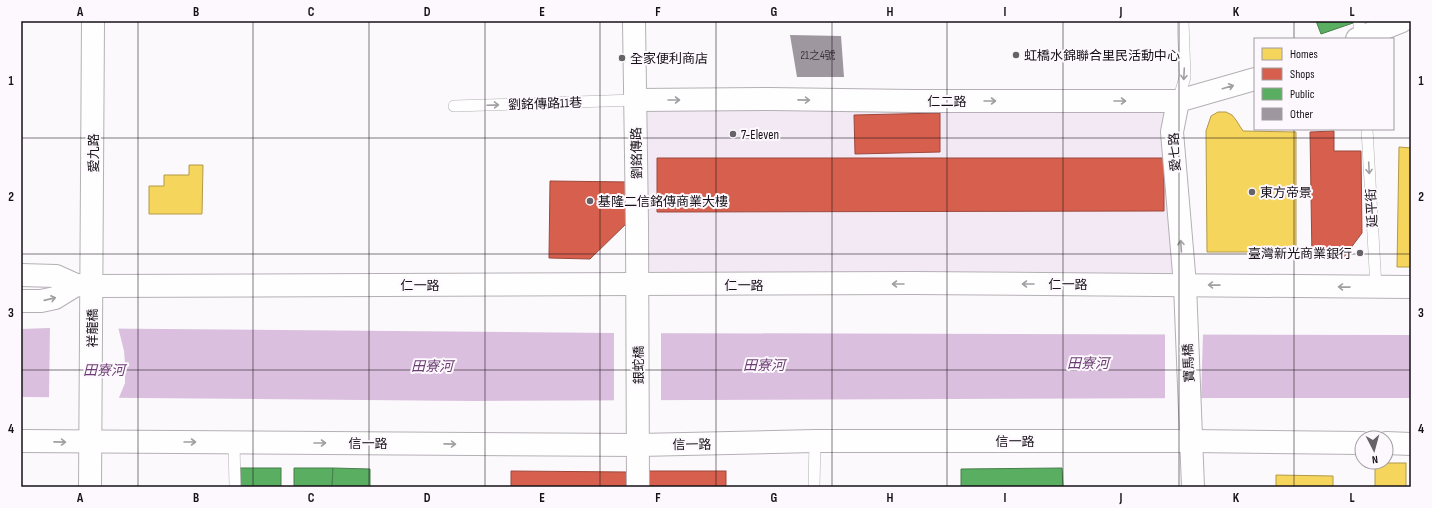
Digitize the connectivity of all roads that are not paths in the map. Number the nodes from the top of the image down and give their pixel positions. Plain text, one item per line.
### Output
1 (93, 21) edge
2 (634, 21) edge
3 (1183, 21) edge
4 (1402, 21) edge
5 (1359, 34) edge
6 (1254, 79) edge
7 (635, 100) junction
8 (1178, 101) junction
9 (454, 106) dead end
10 (1367, 130) edge
11 (21, 275) edge
12 (84, 285) junction
13 (638, 285) junction
14 (1185, 285) junction
15 (1376, 287) junction
16 (1411, 287) edge
17 (21, 301) edge
18 (21, 441) edge
19 (815, 441) junction
20 (1192, 441) junction
21 (91, 442) junction
22 (234, 443) junction
23 (1354, 443) edge
24 (1394, 443) edge
25 (1411, 444) edge
26 (639, 446) junction
27 (90, 487) edge
28 (235, 487) edge
29 (638, 487) edge
30 (814, 487) edge
31 (1193, 487) edge

1 - 12 street, 愛九路
2 - 7 street, 劉銘傳路
3 -> 8 lane, 愛七路
4 - 5 street
8 -> 6 street, 仁二路
7 -> 8 street, 仁二路
9 -> 7 lane, 劉銘傳路11巷
7 - 13 street, 劉銘傳路
14 -> 8 street, 愛七路
10 -> 15 lane, 延平街
11 - 12 street, 仁一路
12 - 13 street, 仁一路
17 -> 12 street
12 - 21 street, 祥龍橋
14 -> 13 street, 仁一路
13 - 26 street, 銀蛇橋
15 -> 14 street, 仁一路
14 - 20 street, 寶馬橋
15 - 16 street, 仁一路
18 -> 21 street, 信一路
19 - 20 street, 信一路
19 - 26 street, 信一路
19 - 30 lane
20 - 23 street, 信一路
20 - 31 street, 寶馬橋
21 -> 22 street, 信一路
21 - 27 street, 祥龍橋
22 -> 26 street, 信一路
22 - 28 lane
24 - 25 street
26 - 29 street, 銀蛇橋

